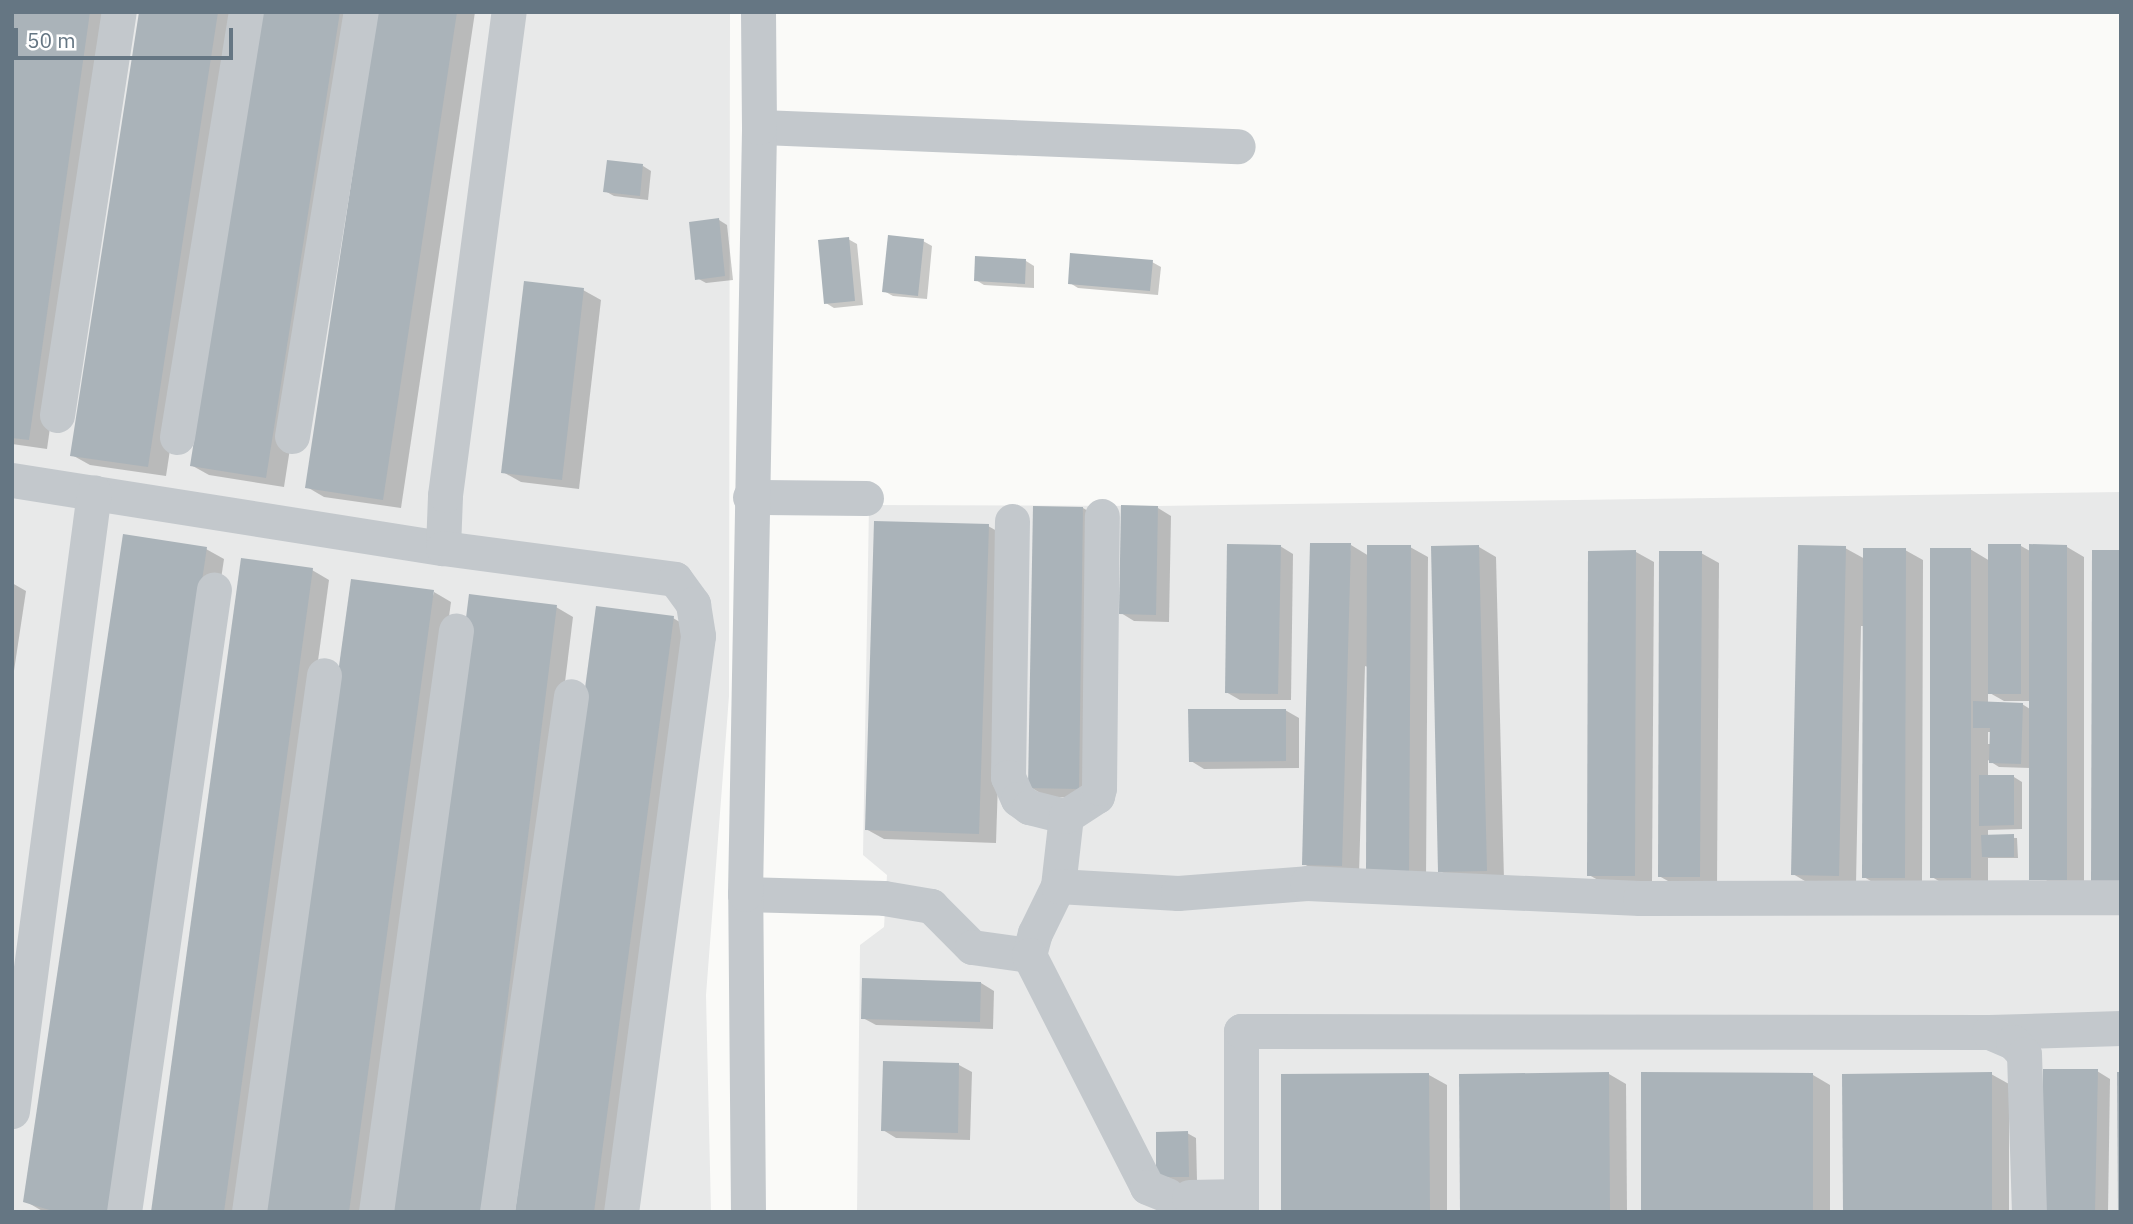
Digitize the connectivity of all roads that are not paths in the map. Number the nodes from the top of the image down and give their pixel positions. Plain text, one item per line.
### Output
1 (119, 12) edge
2 (246, 12) edge
3 (361, 12) edge
4 (509, 12) edge
5 (758, 12) edge
6 (759, 127) junction
7 (1238, 146) dead end
8 (57, 415) dead end
9 (292, 436) dead end
10 (177, 438) dead end
11 (12, 480) edge
12 (94, 492) junction
13 (750, 497) junction
14 (866, 498) dead end
15 (1102, 516) dead end
16 (1012, 521) dead end
17 (443, 548) junction
18 (214, 589) dead end
19 (456, 630) dead end
20 (324, 675) dead end
21 (571, 696) dead end
22 (1066, 816) junction
23 (1058, 886) junction
24 (746, 894) junction
25 (2121, 897) edge
26 (1029, 955) junction
27 (2121, 1028) edge
28 (1989, 1032) junction
29 (16, 1048) edge
30 (12, 1111) edge
31 (1241, 1204) edge
32 (124, 1212) edge
33 (249, 1212) edge
34 (376, 1212) edge
35 (497, 1212) edge
36 (621, 1212) edge
37 (748, 1212) edge
38 (2029, 1212) edge

1 - 8 street
2 - 10 street
3 - 9 street
4 - 17 street
5 - 6 street
6 - 7 street
6 - 13 street
11 - 12 street
12 - 17 street
12 - 29 street
13 - 14 street
13 - 24 street
15 - 22 street
16 - 22 street
17 - 36 street
18 - 32 street
19 - 34 street
20 - 33 street
21 - 35 street
22 - 23 street
23 - 25 street
23 - 26 street
24 - 26 street
24 - 37 street
26 - 31 street
27 - 28 street
28 - 31 street
28 - 38 street
29 - 30 street

